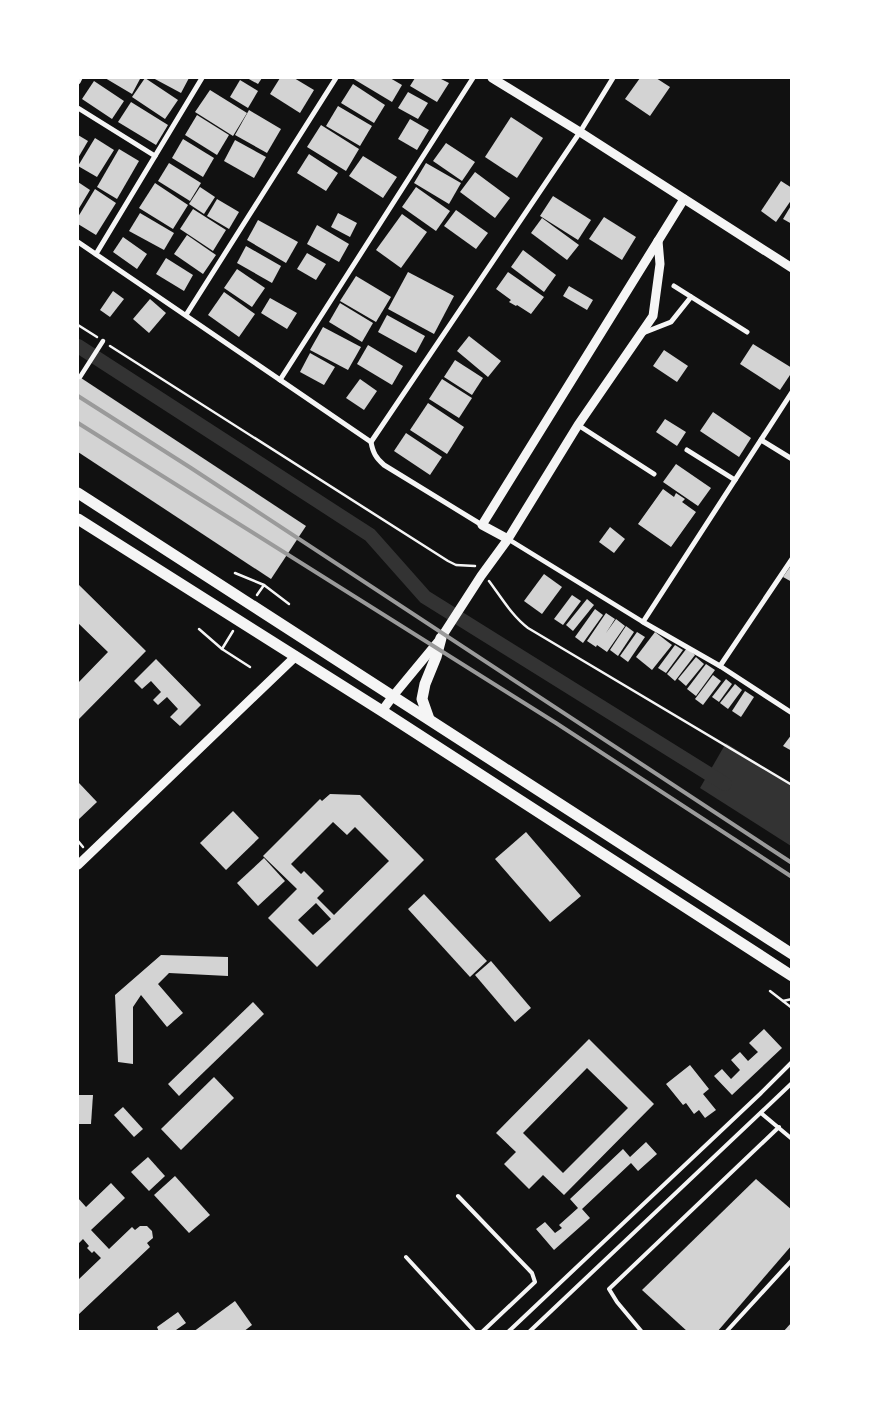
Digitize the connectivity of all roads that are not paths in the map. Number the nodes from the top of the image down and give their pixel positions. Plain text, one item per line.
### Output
1 (80, 78) edge
2 (202, 78) edge
3 (336, 78) edge
4 (473, 78) edge
5 (492, 78) edge
6 (613, 78) edge
7 (78, 82) edge
8 (78, 108) edge
9 (580, 132) junction
10 (155, 156) junction
11 (684, 199) junction
12 (658, 241) junction
13 (78, 242) edge
14 (96, 254) junction
15 (792, 268) edge
16 (674, 286) dead end
17 (691, 297) junction
18 (186, 315) junction
19 (746, 332) dead end
20 (642, 334) junction
21 (103, 341) road end
22 (80, 378) dead end
23 (280, 380) junction
24 (792, 392) edge
25 (578, 425) junction
26 (760, 440) junction
27 (371, 442) junction
28 (687, 450) dead end
29 (792, 459) edge
30 (654, 474) dead end
31 (735, 480) junction
32 (78, 492) edge
33 (78, 519) edge
34 (482, 526) junction
35 (508, 539) junction
36 (792, 558) edge
37 (643, 622) junction
38 (441, 638) junction
39 (296, 656) junction
40 (720, 666) junction
41 (393, 696) junction
42 (382, 711) junction
43 (791, 713) edge
44 (429, 720) junction
45 (78, 865) edge
46 (792, 954) edge
47 (792, 976) edge
48 (792, 1062) edge
49 (792, 1083) edge
50 (761, 1113) junction
51 (778, 1127) junction
52 (792, 1139) edge
53 (458, 1196) dead end
54 (406, 1257) dead end
55 (792, 1260) edge
56 (475, 1332) edge
57 (482, 1332) edge
58 (508, 1332) edge
59 (528, 1332) edge
60 (642, 1332) edge
61 (726, 1332) edge

1 - 7 street
2 - 10 street
3 - 18 street
4 - 23 street
5 - 9 street
6 - 9 street
8 - 10 street
9 - 11 street
9 - 27 street
10 - 14 street
11 - 12 street
11 - 15 street
12 - 20 street
12 - 34 street
13 - 14 street
14 - 18 street
16 - 17 street
17 - 19 street
17 - 20 street
18 - 23 street
20 - 25 street
21 - 22 street
23 - 27 street
24 - 26 street
25 - 30 street
25 - 35 street
26 - 29 street
26 - 31 street
27 - 34 street
28 - 31 street
31 - 37 street
32 - 41 main road
33 - 39 main road
34 - 35 street
35 - 37 street
35 - 38 street
36 - 40 street
37 - 40 street
38 - 41 street
38 - 44 main road
39 - 42 main road
39 - 45 street
40 - 43 street
41 - 42 street
41 - 44 main road
42 - 47 main road
44 - 46 main road
48 - 58 lane
49 - 50 lane
50 - 51 lane
50 - 59 lane
51 - 52 lane
51 - 60 lane
53 - 57 lane
54 - 56 lane
55 - 61 lane

